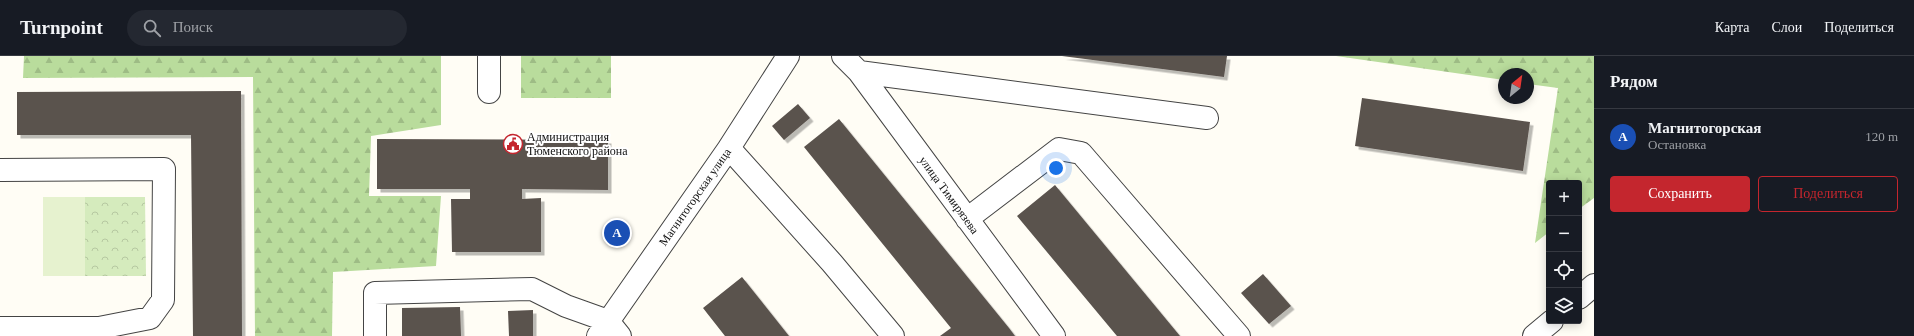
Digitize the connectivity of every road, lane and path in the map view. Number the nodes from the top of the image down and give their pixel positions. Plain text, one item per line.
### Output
1 (489, 56) edge
2 (788, 56) edge
3 (843, 56) edge
4 (859, 72) junction
5 (489, 92) dead end
6 (1207, 118) dead end
7 (729, 148) junction
8 (0, 170) edge
9 (967, 219) junction
10 (1594, 285) edge
11 (1582, 295) edge
12 (0, 321) edge
13 (1548, 324) edge
14 (0, 328) edge
15 (609, 331) edge
16 (99, 332) edge
17 (375, 336) edge
18 (893, 336) edge
19 (1054, 336) edge
20 (1239, 336) edge
21 (1534, 336) edge

1 - 5 street
2 - 7 street, Магнитогорская улица
3 - 4 street, улица Тимирязева
4 - 6 street
4 - 9 street, улица Тимирязева
7 - 15 street, Магнитогорская улица
7 - 18 street
8 - 16 street
9 - 19 street, улица Тимирязева
9 - 20 street
10 - 11 street
12 - 14 street
13 - 21 street
14 - 16 street
15 - 17 street

